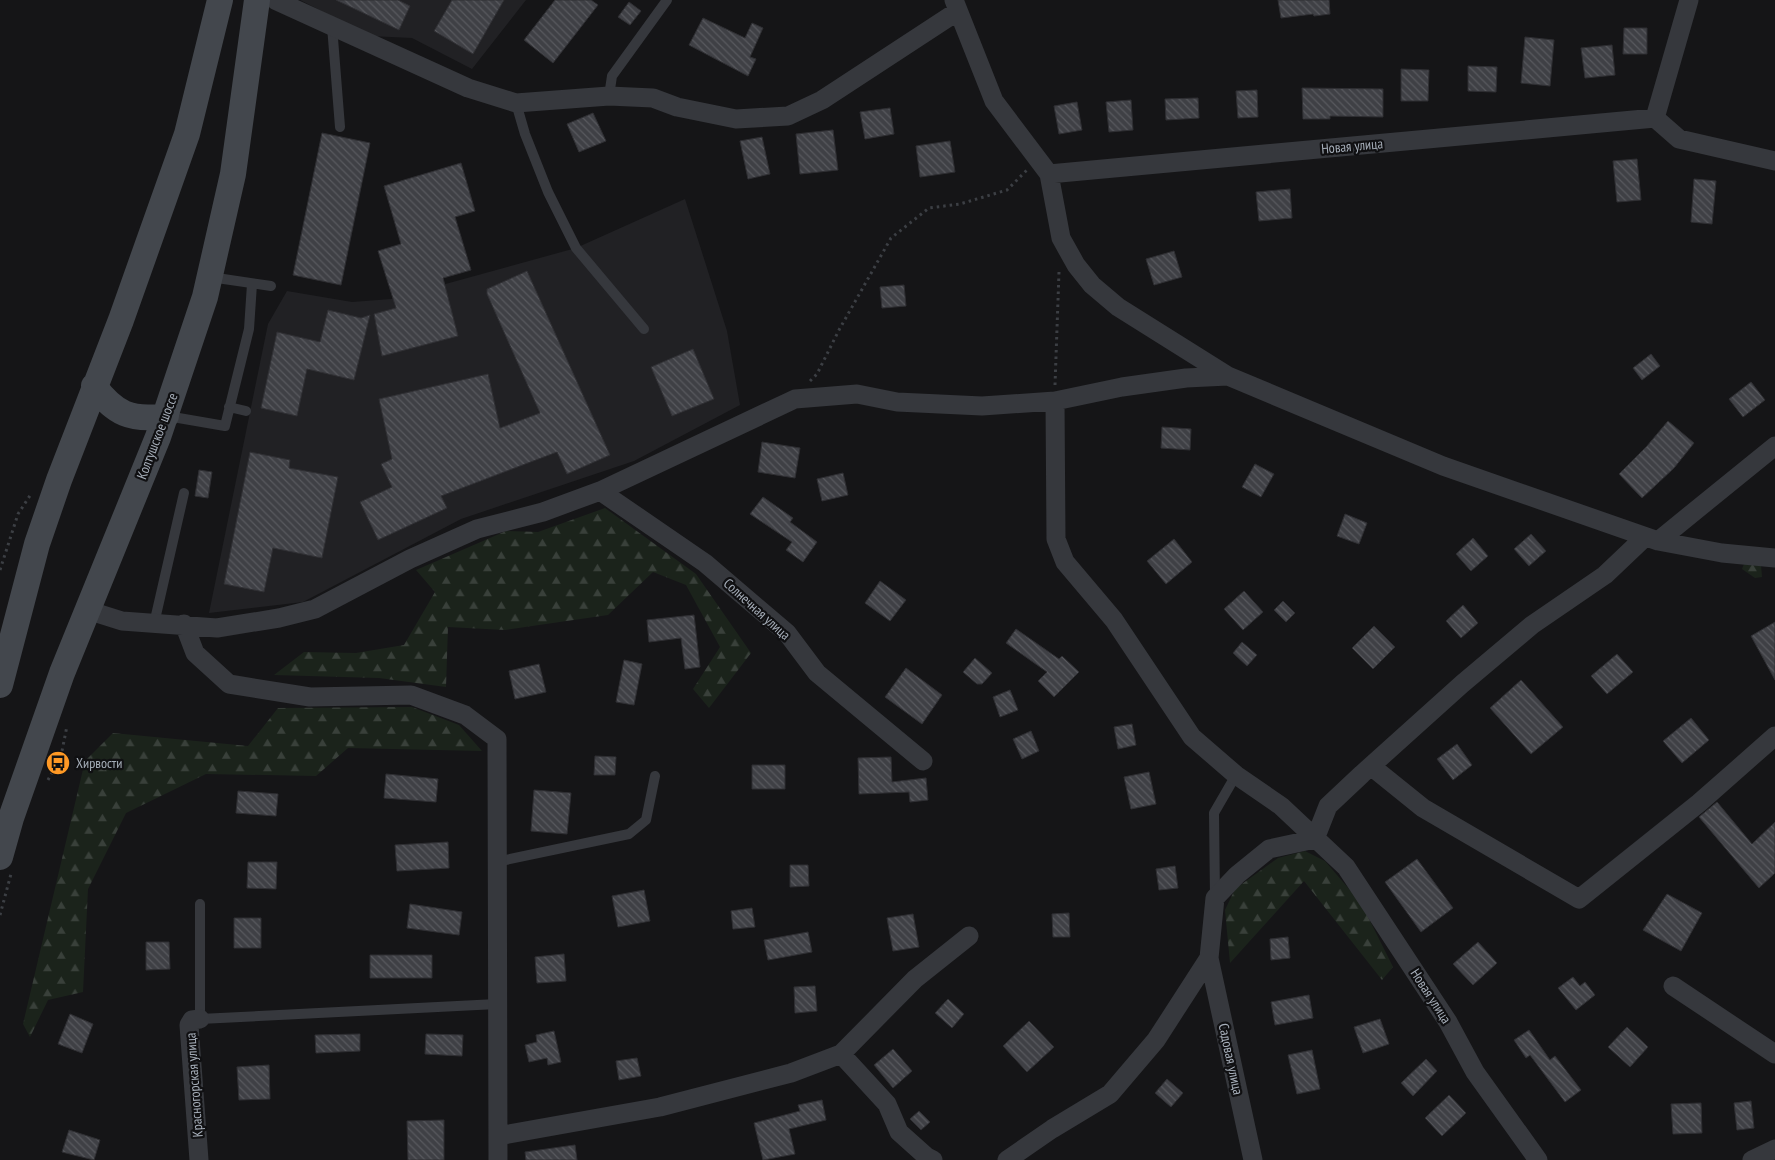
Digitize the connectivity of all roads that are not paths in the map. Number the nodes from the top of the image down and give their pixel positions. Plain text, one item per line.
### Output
1 (220, 0) edge
2 (257, 0) edge
3 (275, 0) edge
4 (667, 0) edge
5 (1689, 0) edge
6 (956, 6) edge
7 (332, 26) junction
8 (610, 96) junction
9 (516, 103) junction
10 (1655, 118) junction
11 (340, 126) dead end
12 (1775, 161) edge
13 (1044, 167) junction
14 (210, 277) junction
15 (252, 284) junction
16 (271, 286) dead end
17 (644, 329) dead end
18 (1228, 376) junction
19 (94, 386) junction
20 (1055, 401) junction
21 (229, 407) junction
22 (246, 411) dead end
23 (166, 416) junction
24 (1775, 446) edge
25 (600, 491) junction
26 (184, 493) dead end
27 (1651, 539) junction
28 (1775, 558) edge
29 (87, 610) junction
30 (154, 624) junction
31 (184, 624) junction
32 (6, 634) edge
33 (0, 685) edge
34 (1775, 736) edge
35 (923, 761) dead end
36 (1371, 766) junction
37 (1236, 775) junction
38 (655, 776) dead end
39 (1315, 840) junction
40 (0, 857) edge
41 (496, 862) junction
42 (1215, 898) junction
43 (200, 904) dead end
44 (969, 936) dead end
45 (1209, 958) junction
46 (1673, 986) dead end
47 (497, 1004) junction
48 (200, 1019) junction
49 (841, 1054) junction
50 (1775, 1054) edge
51 (498, 1136) junction
52 (1775, 1149) edge
53 (199, 1160) edge
54 (498, 1160) edge
55 (933, 1160) edge
56 (1007, 1160) edge
57 (1253, 1160) edge
58 (1538, 1160) edge
59 (1752, 1160) edge

1 - 19 main road
2 - 14 main road, Колтушское шоссе
3 - 7 street
4 - 8 lane
5 - 10 street
6 - 8 street
6 - 13 street
7 - 9 street
7 - 11 lane
8 - 9 street
9 - 17 lane
10 - 12 street
10 - 13 street, Новая улица
13 - 18 street
14 - 15 lane
14 - 23 main road, Колтушское шоссе
15 - 16 lane
15 - 21 lane
18 - 20 street
18 - 27 street
19 - 23 main road
19 - 32 main road
20 - 25 street
20 - 37 street, Новая улица
21 - 22 lane
21 - 23 lane
23 - 29 main road, Колтушское шоссе
24 - 27 street
25 - 31 street
25 - 35 street, Солнечная улица
26 - 30 lane
27 - 28 street
27 - 36 street
29 - 30 street
29 - 40 main road, Колтушское шоссе
30 - 31 street
31 - 41 street
32 - 33 main road
34 - 36 street
36 - 39 street
37 - 39 street, Новая улица
37 - 42 lane
38 - 41 lane
39 - 42 street
39 - 58 street, Новая улица
41 - 47 street
42 - 45 street
43 - 48 lane
44 - 49 street
45 - 56 street
45 - 57 street, Садовая улица
46 - 50 street
47 - 48 lane
47 - 51 street
48 - 53 street, Красногорская улица
49 - 51 street
49 - 55 street
51 - 54 street
52 - 59 street

